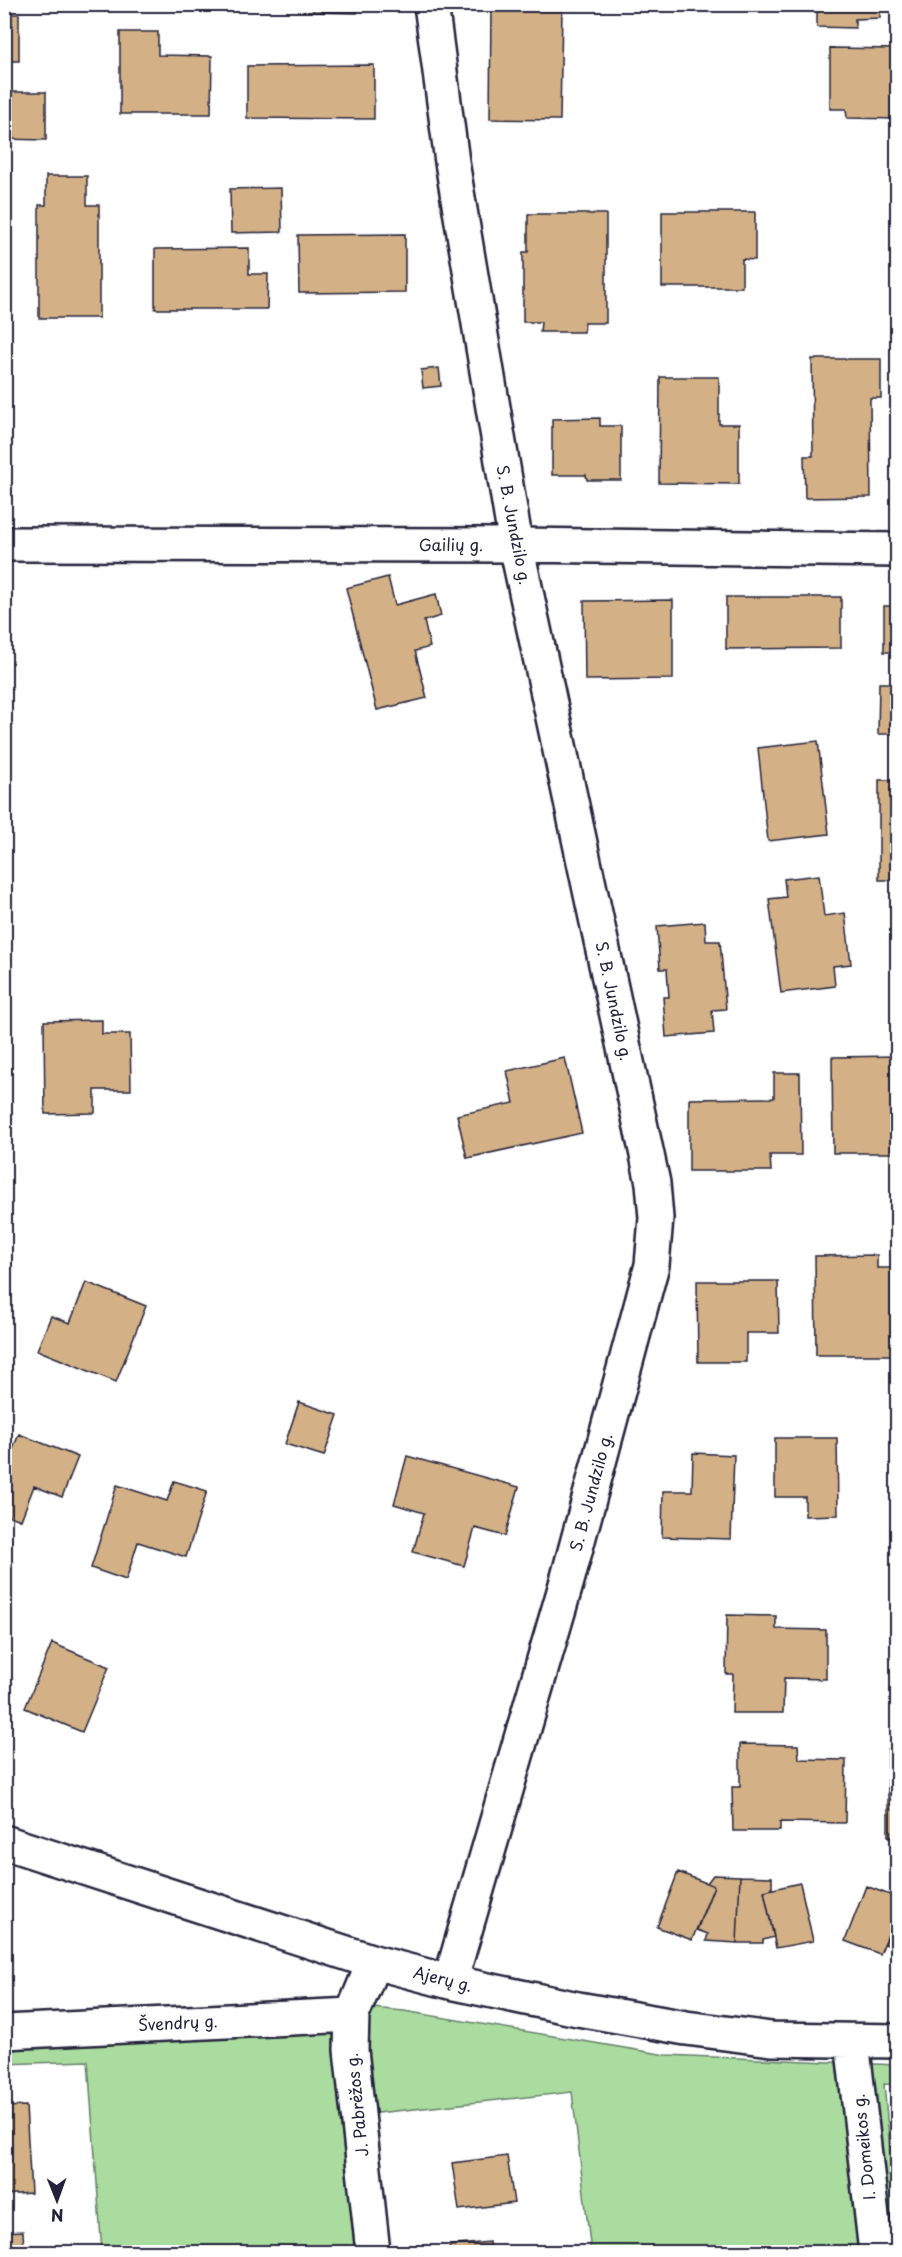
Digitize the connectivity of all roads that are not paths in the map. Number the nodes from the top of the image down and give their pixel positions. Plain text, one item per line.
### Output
1 (431, 4) edge
2 (4, 544) edge
3 (516, 545) junction
4 (897, 550) edge
5 (4, 1842) edge
6 (374, 1962) junction
7 (450, 1982) junction
8 (352, 2014) junction
9 (4, 2032) edge
10 (852, 2041) junction
11 (897, 2041) edge
12 (373, 2253) edge
13 (876, 2253) edge

1 - 3 street, S. B. Jundzilo g.
2 - 3 street, Gailių g.
3 - 4 street, Gailių g.
3 - 7 street, S. B. Jundzilo g.
5 - 6 street, Ajerų g.
6 - 7 street, Ajerų g.
6 - 8 street, J. Pabrėžos g.
7 - 10 street, Ajerų g.
8 - 9 street, Švendrų g.
8 - 12 street, J. Pabrėžos g.
10 - 11 street, Ajerų g.
10 - 13 street, I. Domeikos g.

